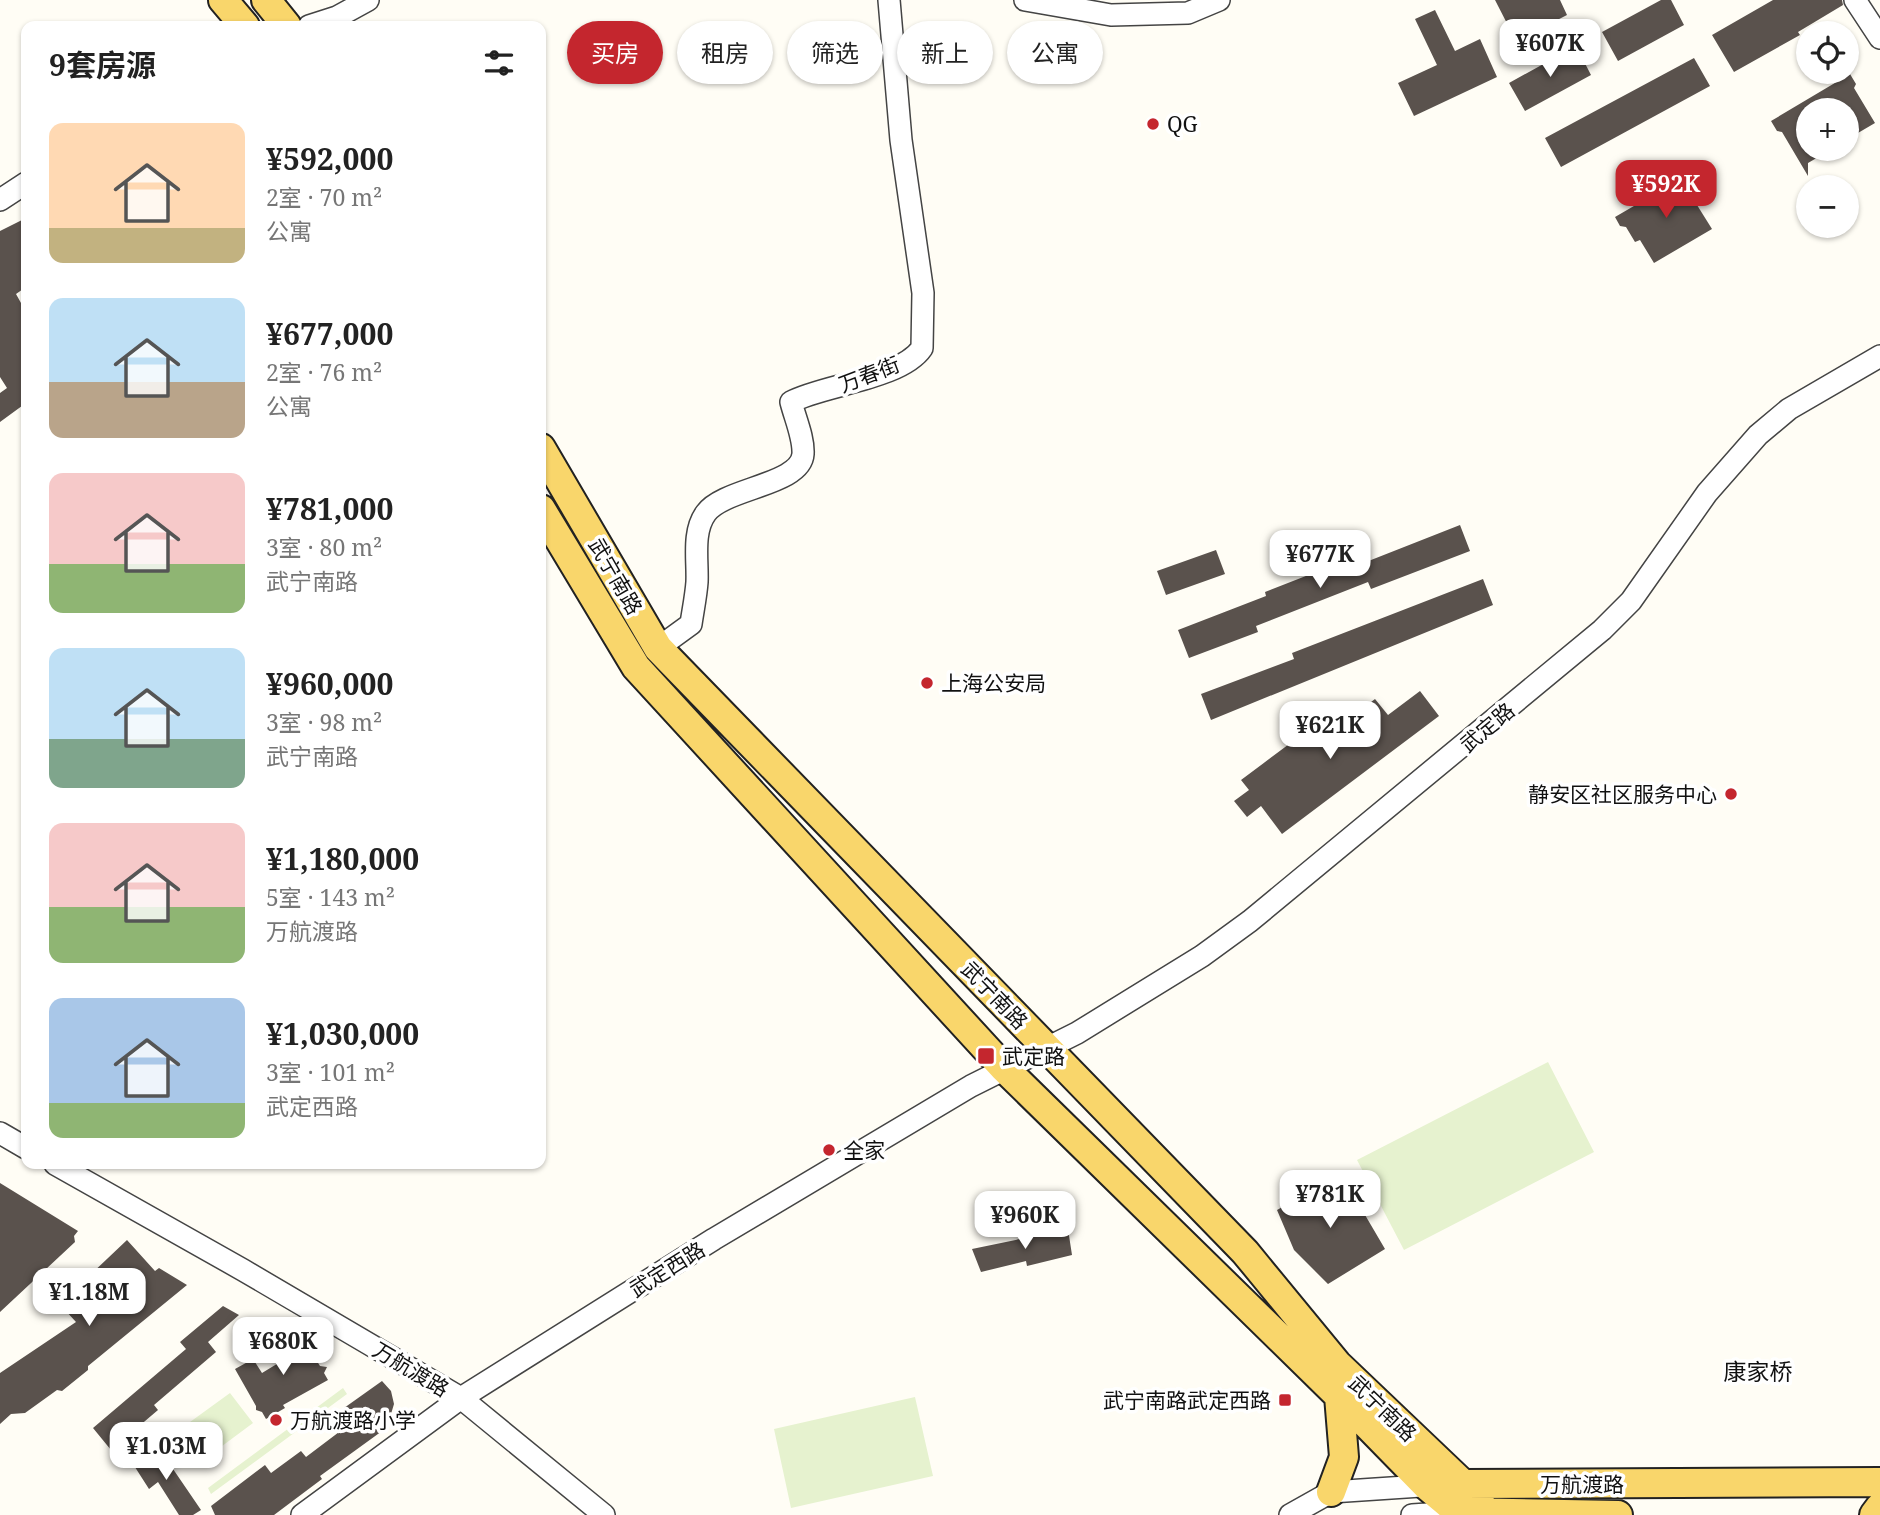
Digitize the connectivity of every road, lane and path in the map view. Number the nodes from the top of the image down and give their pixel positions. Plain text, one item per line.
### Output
1 (223, 0) edge
2 (265, 0) edge
3 (344, 0) edge
4 (368, 0) edge
5 (889, 0) edge
6 (1025, 0) edge
7 (1219, 0) edge
8 (1855, 0) edge
9 (241, 21) edge
10 (283, 21) edge
11 (298, 21) edge
12 (325, 21) edge
13 (1880, 38) edge
14 (21, 186) edge
15 (0, 200) edge
16 (1880, 356) edge
17 (546, 457) edge
18 (546, 517) edge
19 (658, 648) junction
20 (1048, 1049) junction
21 (1004, 1068) junction
22 (0, 1133) edge
23 (21, 1145) edge
24 (64, 1169) edge
25 (1339, 1396) junction
26 (461, 1398) junction
27 (1880, 1482) edge
28 (1462, 1484) junction
29 (1427, 1486) junction
30 (1331, 1492) junction
31 (1880, 1507) edge
32 (1458, 1512) junction
33 (1487, 1512) junction
34 (302, 1515) edge
35 (604, 1515) edge
36 (1290, 1515) edge
37 (1412, 1515) edge
38 (1618, 1515) edge
39 (1874, 1515) edge

1 - 9 main road
2 - 10 main road
3 - 11 street
4 - 12 street
5 - 19 street, 万春街
6 - 7 street
8 - 13 street
14 - 15 street
16 - 20 street, 武定路
17 - 19 main road, 武宁南路
18 - 21 main road, 武宁南路
19 - 20 main road, 武宁南路
20 - 21 street, 武定西路
20 - 28 main road, 武宁南路
21 - 25 main road, 武宁南路
21 - 26 street, 武定西路
22 - 23 street
24 - 26 street, 万航渡路
25 - 29 main road, 武宁南路
25 - 30 main road
26 - 34 street, 武定西路
26 - 35 street, 万航渡路
27 - 28 main road, 万航渡路
28 - 29 street, 万航渡路
28 - 33 main road, 武宁南路
29 - 30 street, 万航渡路
29 - 32 main road, 武宁南路
30 - 36 street, 万航渡路
31 - 39 main road
32 - 33 main road, 万航渡路
32 - 37 street, 万航渡路
33 - 38 main road, 万航渡路

